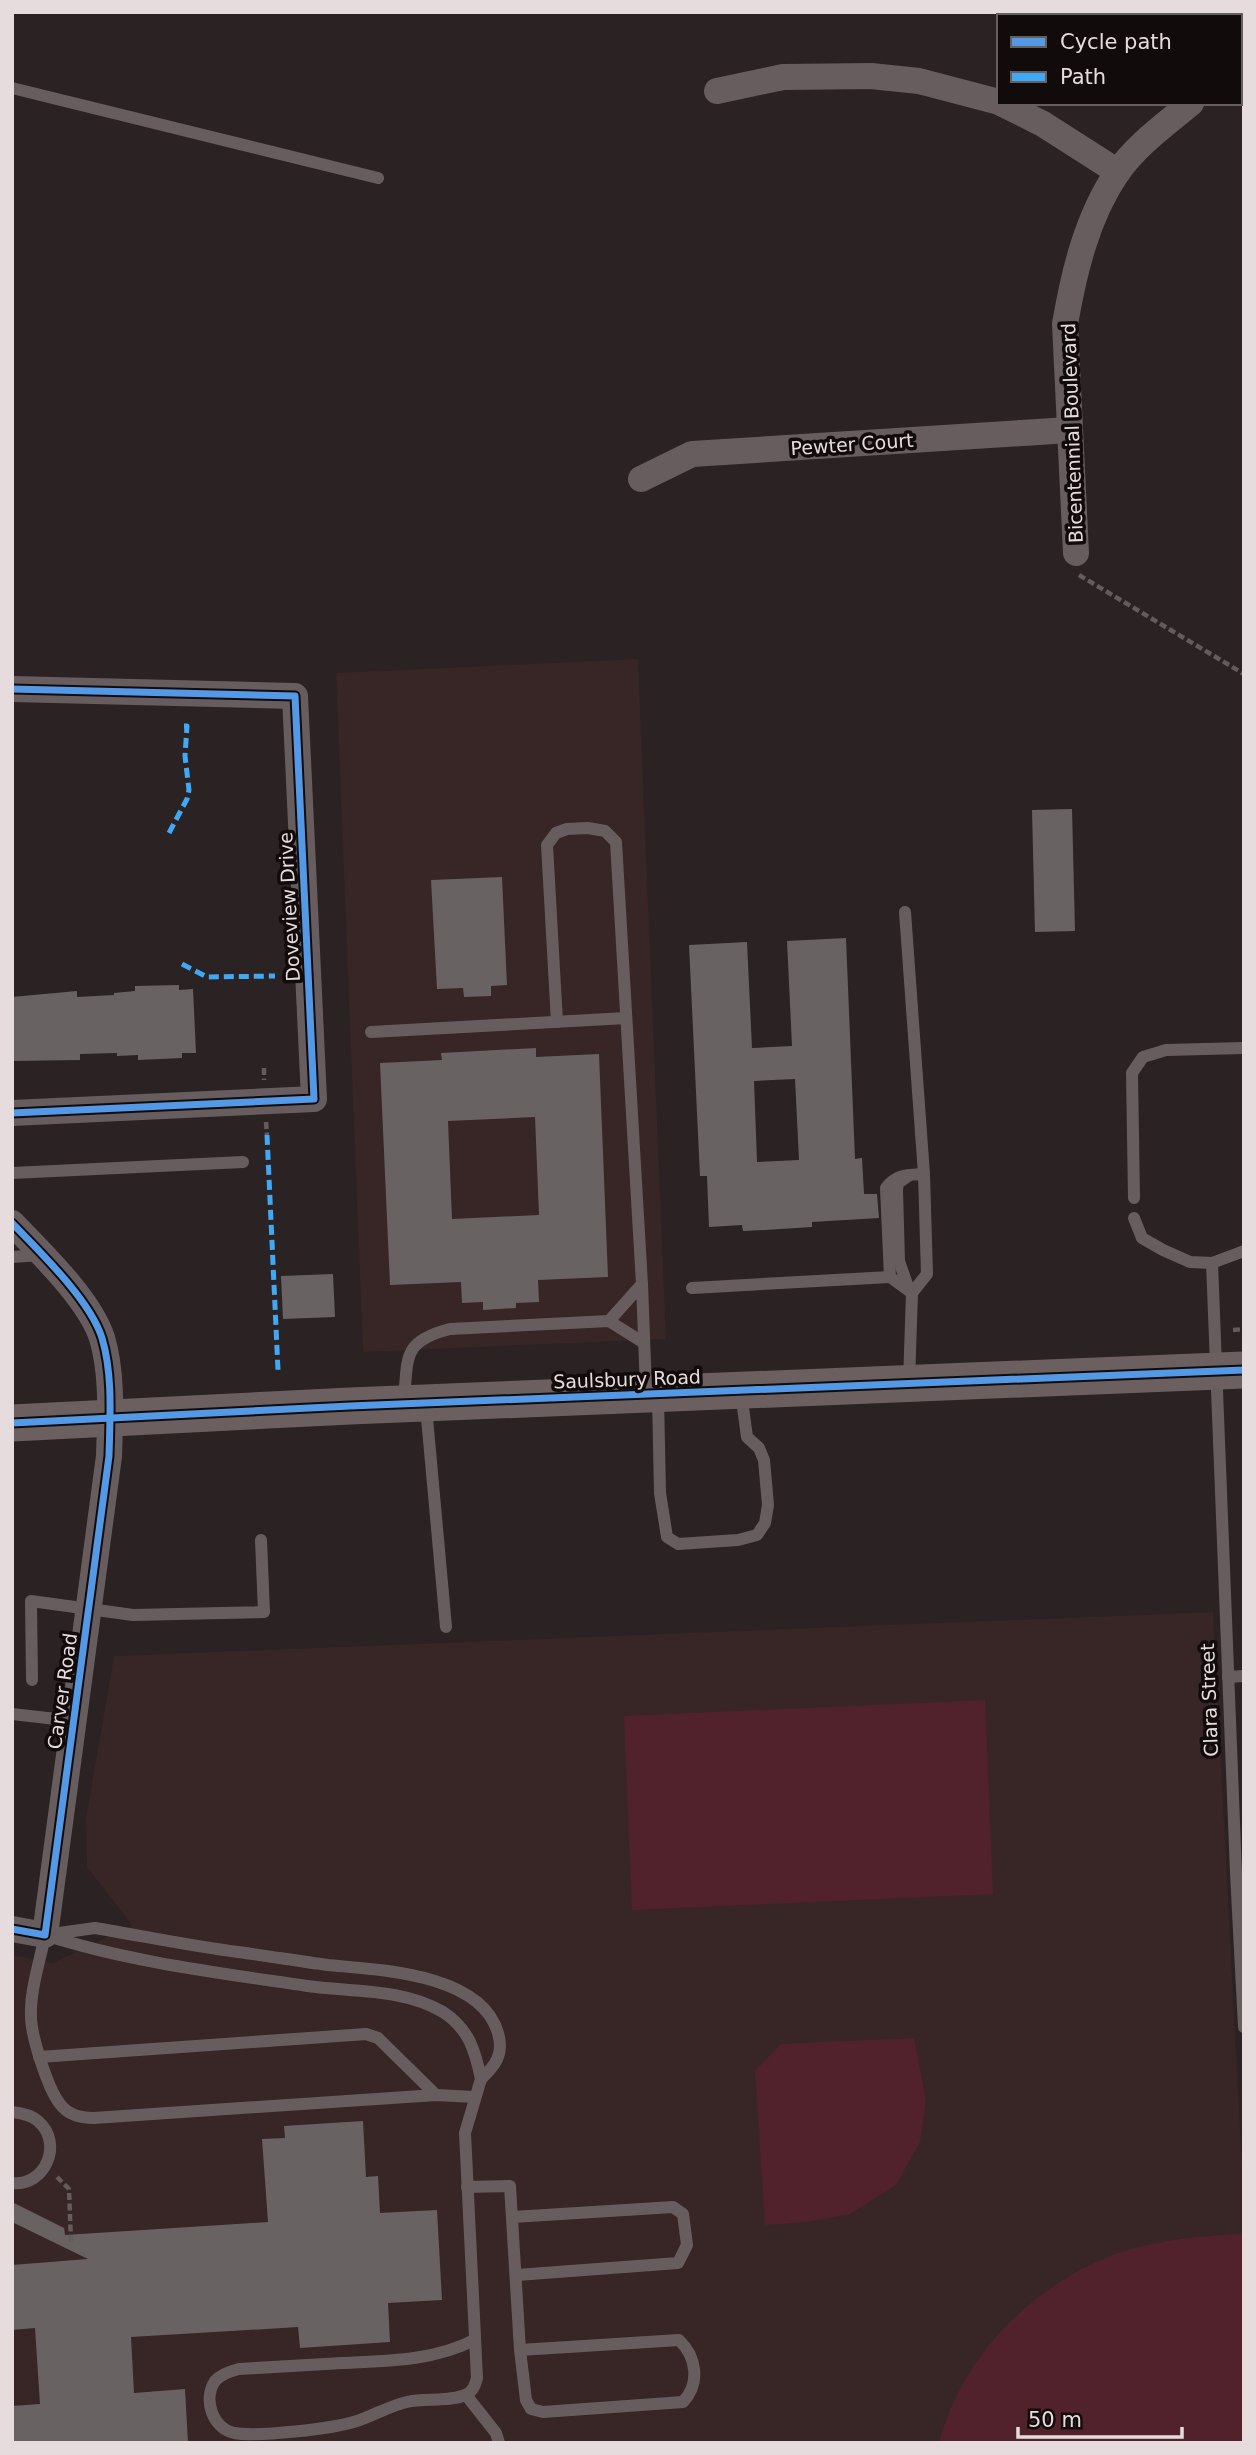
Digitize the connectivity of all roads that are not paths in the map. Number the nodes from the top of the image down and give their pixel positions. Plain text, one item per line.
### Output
1 (12, 88) edge
2 (717, 91) dead end
3 (997, 102) edge
4 (1004, 105) edge
5 (1189, 105) edge
6 (1118, 172) junction
7 (378, 178) dead end
8 (1069, 430) junction
9 (641, 479) dead end
10 (1077, 564) road end
11 (12, 689) edge
12 (905, 912) dead end
13 (626, 1018) junction
14 (557, 1022) junction
15 (371, 1032) dead end
16 (1244, 1048) edge
17 (12, 1113) edge
18 (243, 1162) dead end
19 (12, 1173) edge
20 (918, 1174) junction
21 (1134, 1198) dead end
22 (1134, 1218) dead end
23 (12, 1223) edge
24 (1244, 1251) edge
25 (42, 1255) junction
26 (12, 1257) edge
27 (1212, 1263) junction
28 (890, 1277) junction
29 (642, 1284) junction
30 (692, 1288) dead end
31 (911, 1292) junction
32 (609, 1321) junction
33 (644, 1343) junction
34 (1230, 1370) edge
35 (909, 1383) junction
36 (740, 1390) junction
37 (652, 1394) junction
38 (414, 1403) junction
39 (110, 1418) junction
40 (12, 1423) edge
41 (261, 1540) dead end
42 (89, 1609) junction
43 (446, 1627) dead end
44 (1244, 1676) edge
45 (1228, 1677) junction
46 (32, 1680) dead end
47 (12, 1714) edge
48 (74, 1721) junction
49 (12, 1930) edge
50 (45, 1935) junction
51 (1244, 2027) edge
52 (39, 2057) junction
53 (481, 2079) junction
54 (436, 2095) junction
55 (474, 2097) junction
56 (12, 2112) edge
57 (12, 2183) edge
58 (467, 2187) junction
59 (513, 2217) junction
60 (517, 2275) junction
61 (474, 2340) junction
62 (520, 2350) junction
63 (466, 2395) junction
64 (499, 2443) edge

1 - 7 lane
2 - 3 street
4 - 6 street
5 - 6 street, Bicentennial Boulevard
6 - 8 street, Bicentennial Boulevard
8 - 9 street, Pewter Court
8 - 10 street, Bicentennial Boulevard
11 - 17 street, Doveview Drive
12 - 20 lane
13 - 14 lane
13 - 14 lane
13 - 29 lane
14 - 15 lane
16 - 21 lane
18 - 19 lane
20 - 28 lane
20 - 31 lane
20 - 31 lane
22 - 27 lane
23 - 25 street, Carver Road
24 - 27 lane
25 - 26 lane
25 - 39 street, Carver Road
27 - 34 lane, Clara Street
28 - 30 lane
28 - 31 lane
29 - 32 lane
29 - 33 lane
31 - 35 lane
32 - 33 lane
32 - 38 lane
33 - 37 lane
34 - 35 main road, Saulsbury Road
34 - 45 lane, Clara Street
35 - 36 main road, Saulsbury Road
36 - 37 main road, Saulsbury Road
36 - 37 lane
37 - 38 main road, Saulsbury Road
38 - 39 main road, Saulsbury Road
38 - 43 lane
39 - 40 main road, Saulsbury Road
39 - 42 street, Carver Road
41 - 42 lane
42 - 46 lane
42 - 48 street, Carver Road
44 - 45 lane
45 - 51 lane, Clara Street
47 - 48 lane
48 - 50 street, Carver Road
49 - 50 street
50 - 52 lane
50 - 53 lane
50 - 53 lane
52 - 54 lane
52 - 54 lane
53 - 55 lane
54 - 55 lane
55 - 58 lane
56 - 57 lane
58 - 59 lane
58 - 61 lane
59 - 60 lane
59 - 60 lane
60 - 62 lane
61 - 63 lane
61 - 63 lane
62 - 62 lane
63 - 64 lane

